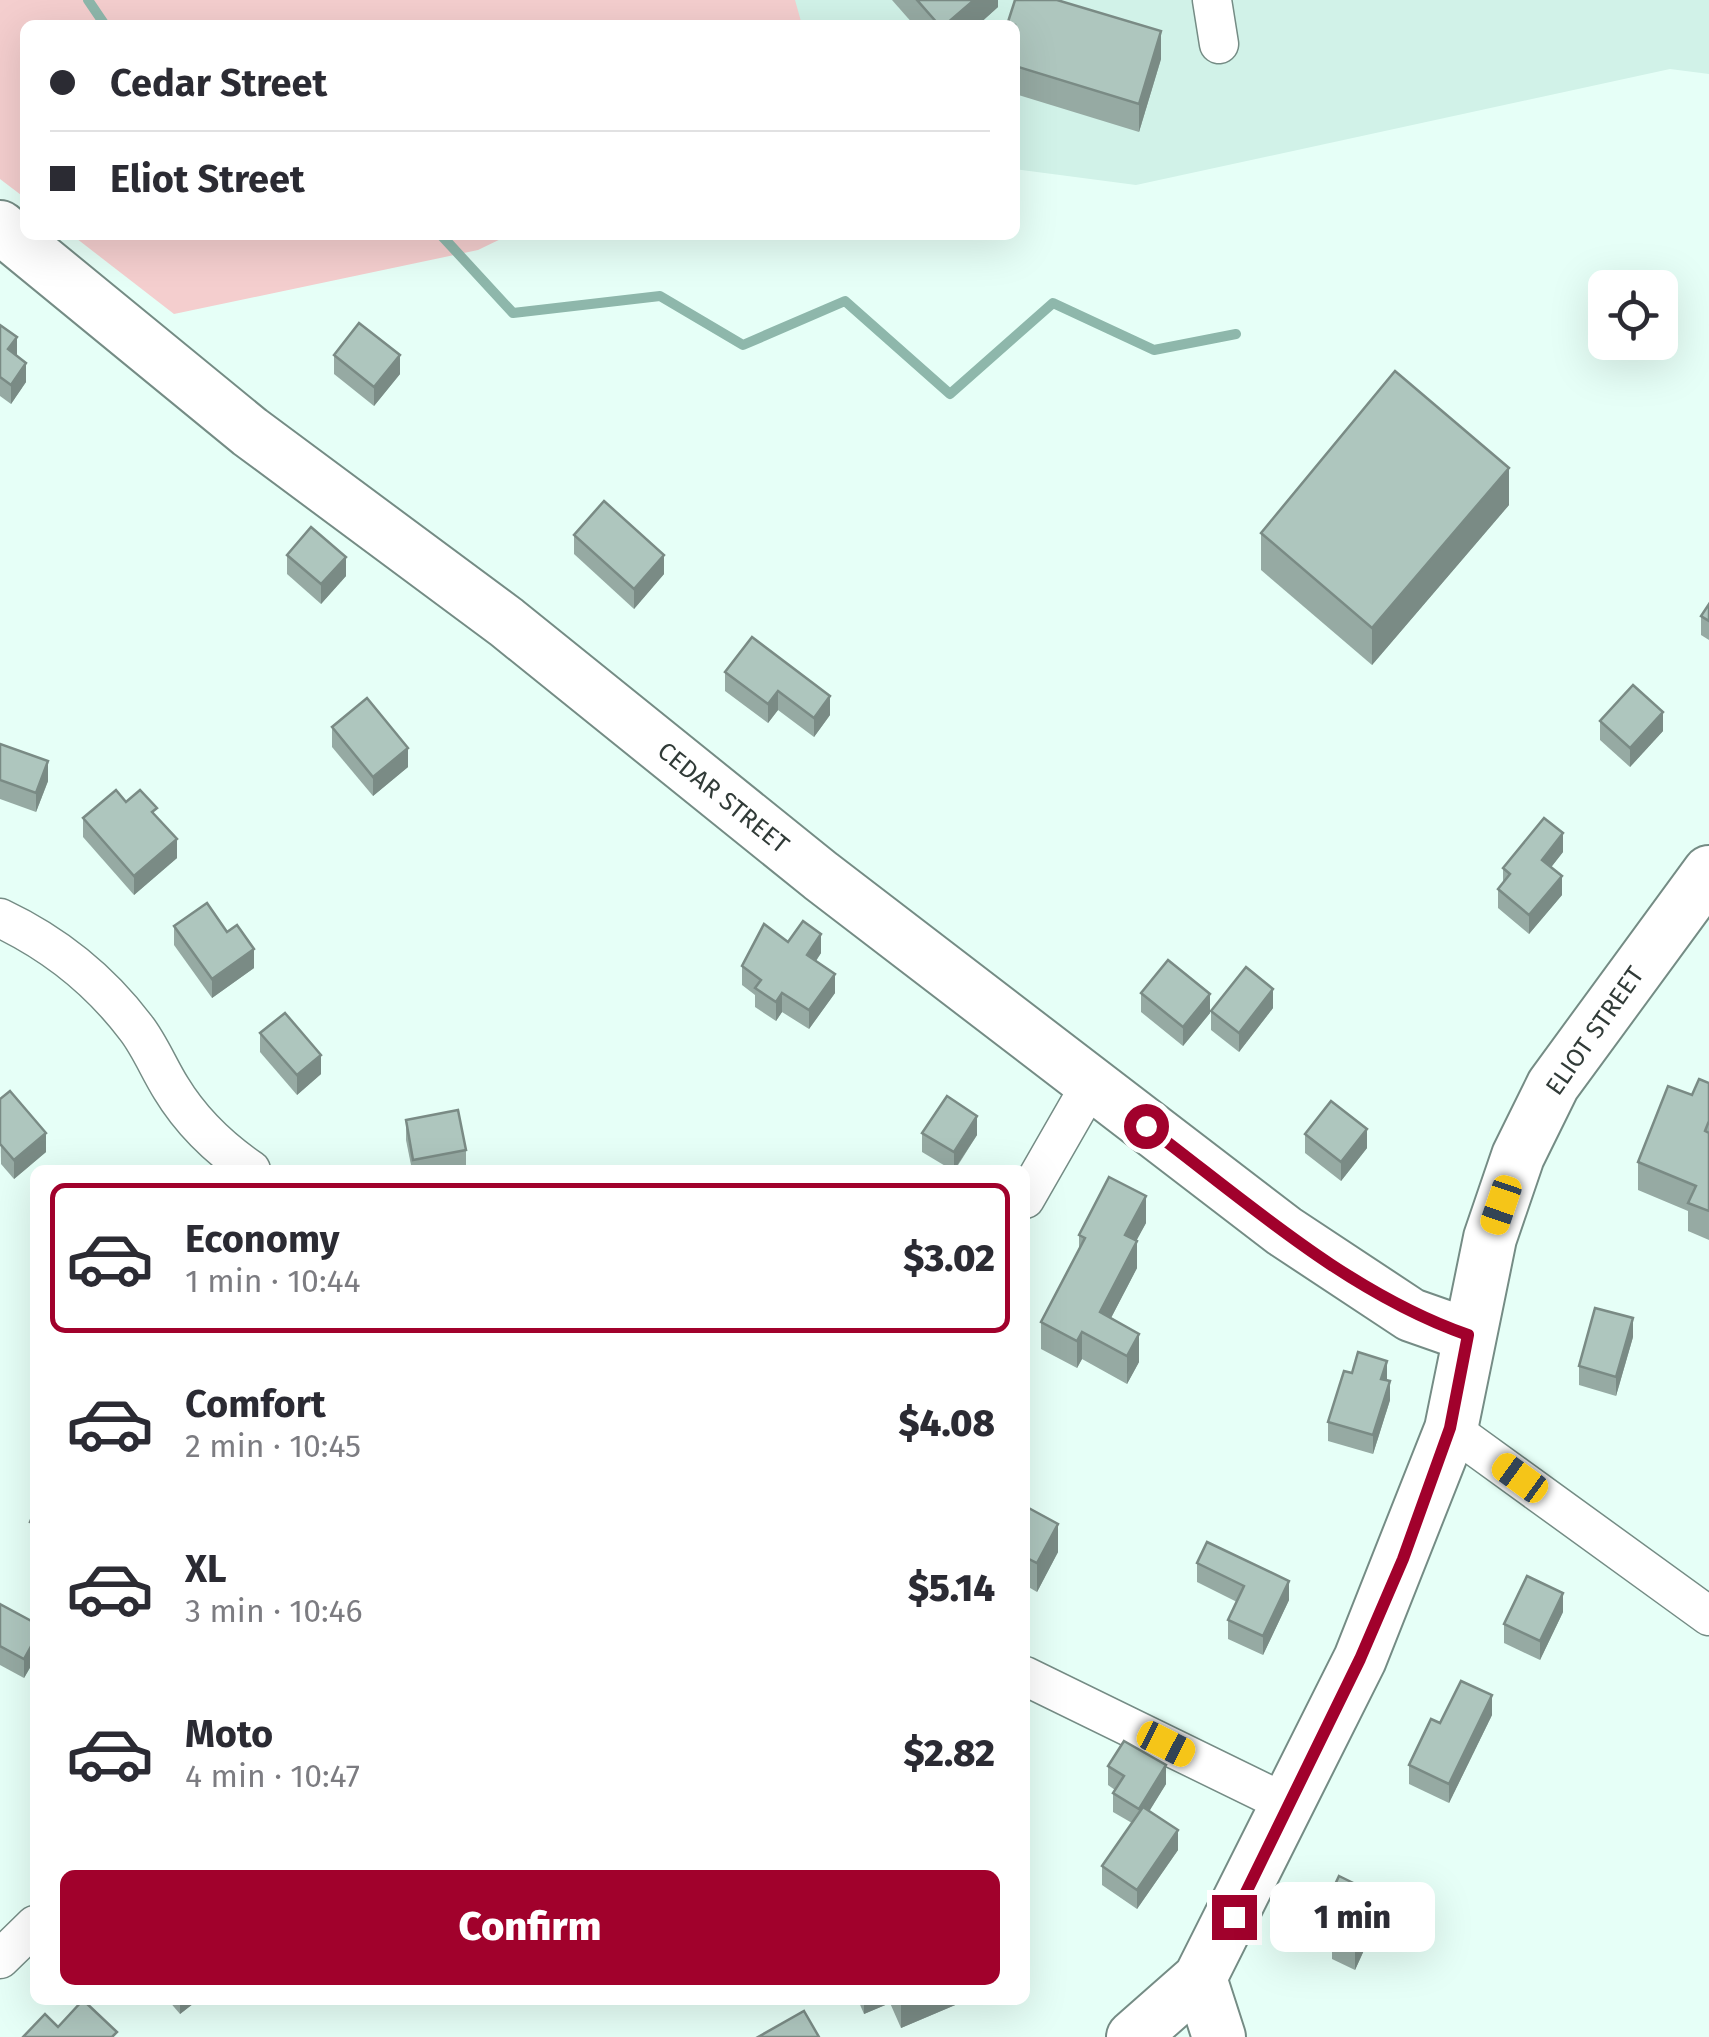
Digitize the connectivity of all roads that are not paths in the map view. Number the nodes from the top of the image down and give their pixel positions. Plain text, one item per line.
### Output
1 (1212, 0) edge
2 (1218, 44) dead end
3 (0, 227) edge
4 (1709, 872) edge
5 (0, 918) edge
6 (1091, 1084) junction
7 (243, 1165) edge
8 (1030, 1190) edge
9 (1468, 1335) junction
10 (1450, 1428) junction
11 (1709, 1616) edge
12 (1030, 1678) edge
13 (1288, 1804) junction
14 (30, 1930) edge
15 (0, 1959) edge
16 (1200, 1978) junction
17 (1133, 2037) edge
18 (1219, 2037) edge

1 - 2 street
3 - 6 street, CEDAR STREET
4 - 9 street, ELIOT STREET
5 - 7 street
6 - 8 street
6 - 9 street, CEDAR STREET
9 - 10 street, ELIOT STREET
10 - 11 street
10 - 13 street, ELIOT STREET
12 - 13 street
13 - 16 street, ELIOT STREET
14 - 15 street
16 - 17 street
16 - 18 street

